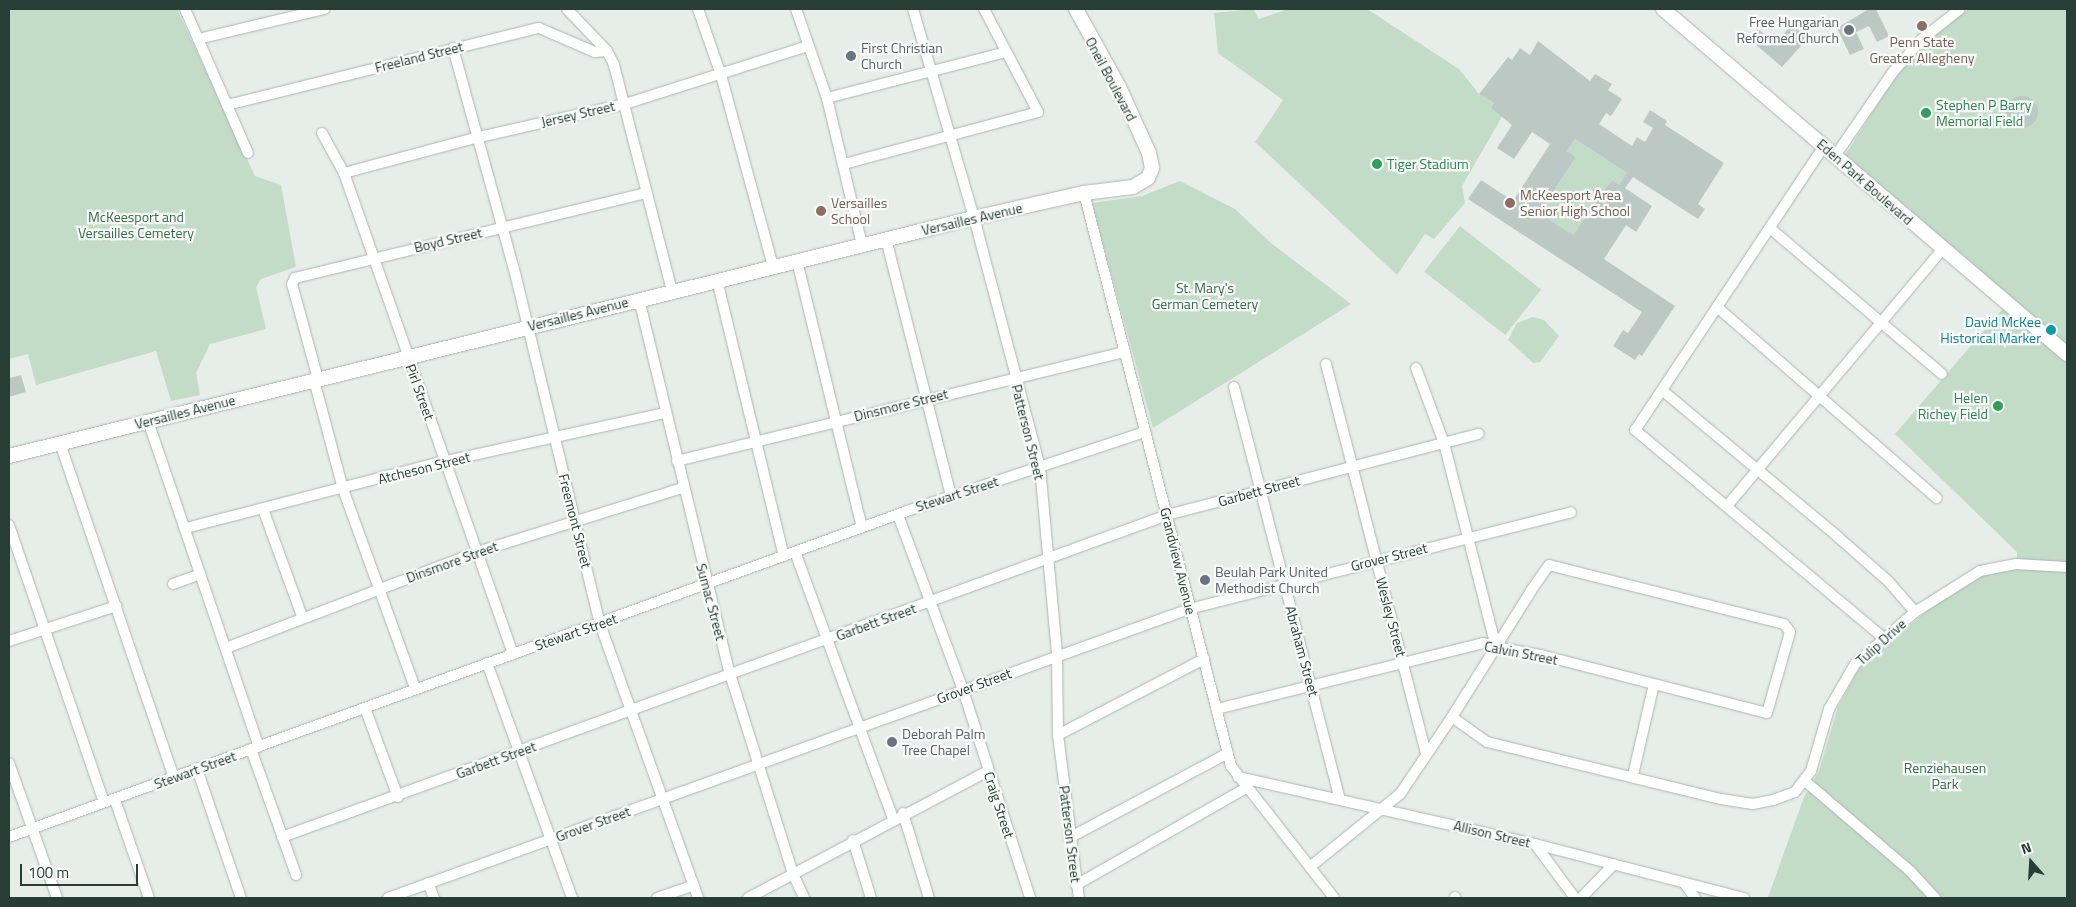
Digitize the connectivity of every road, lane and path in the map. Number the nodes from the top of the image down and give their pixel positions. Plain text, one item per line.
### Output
1 (185, 9) edge
2 (324, 9) edge
3 (568, 9) edge
4 (698, 9) edge
5 (796, 9) edge
6 (912, 9) edge
7 (984, 9) edge
8 (1076, 9) edge
9 (1663, 9) edge
10 (1960, 9) edge
11 (198, 39) junction
12 (808, 46) junction
13 (453, 48) junction
14 (608, 51) junction
15 (1006, 52) junction
16 (932, 69) junction
17 (721, 75) junction
18 (827, 98) junction
19 (625, 104) junction
20 (227, 105) junction
21 (322, 133) dead end
22 (951, 137) junction
23 (475, 138) junction
24 (1824, 146) junction
25 (248, 153) dead end
26 (1835, 156) junction
27 (844, 164) junction
28 (344, 173) junction
29 (1148, 178) joint
30 (1084, 192) junction
31 (646, 193) junction
32 (973, 218) junction
33 (503, 227) junction
34 (1771, 229) junction
35 (886, 239) junction
36 (862, 245) junction
37 (1943, 249) junction
38 (374, 258) junction
39 (797, 260) junction
40 (773, 266) junction
41 (717, 280) junction
42 (672, 291) junction
43 (639, 299) junction
44 (1717, 306) junction
45 (1883, 322) junction
46 (528, 326) junction
47 (1125, 352) junction
48 (2067, 354) edge
49 (407, 356) junction
50 (1326, 364) dead end
51 (1416, 368) dead end
52 (1942, 374) dead end
53 (1014, 378) junction
54 (316, 379) junction
55 (1234, 387) dead end
56 (1663, 391) junction
57 (1822, 397) junction
58 (926, 399) junction
59 (664, 413) junction
60 (148, 421) junction
61 (835, 422) junction
62 (1146, 432) junction
63 (1479, 434) dead end
64 (555, 436) junction
65 (756, 442) junction
66 (60, 443) junction
67 (1444, 443) junction
68 (9, 456) edge
69 (676, 461) junction
70 (446, 462) junction
71 (1040, 467) junction
72 (1352, 467) junction
73 (1759, 468) junction
74 (682, 488) junction
75 (343, 489) junction
76 (1260, 491) junction
77 (952, 496) junction
78 (1937, 498) dead end
79 (1727, 506) junction
80 (263, 509) junction
81 (1571, 512) dead end
82 (898, 514) junction
83 (1167, 515) junction
84 (574, 522) junction
85 (9, 525) edge
86 (862, 527) junction
87 (186, 528) junction
88 (1467, 537) junction
89 (477, 552) junction
90 (795, 552) junction
91 (784, 556) junction
92 (1050, 560) junction
93 (1376, 560) junction
94 (2067, 567) edge
95 (200, 574) junction
96 (173, 584) dead end
97 (1284, 584) junction
98 (706, 587) junction
99 (379, 588) junction
100 (929, 603) junction
101 (116, 606) junction
102 (1189, 609) junction
103 (1915, 612) junction
104 (302, 616) junction
105 (600, 624) junction
106 (44, 630) junction
107 (1884, 638) junction
108 (828, 640) junction
109 (9, 642) edge
110 (1496, 647) junction
111 (226, 648) junction
112 (513, 654) junction
113 (1057, 655) junction
114 (1204, 659) junction
115 (487, 663) junction
116 (1404, 664) junction
117 (730, 674) junction
118 (1654, 684) junction
119 (1312, 686) junction
120 (415, 688) junction
121 (963, 690) junction
122 (365, 708) junction
123 (1217, 709) junction
124 (631, 711) junction
125 (1452, 717) junction
126 (858, 728) junction
127 (1058, 735) junction
128 (255, 748) junction
129 (519, 752) junction
130 (1228, 753) junction
131 (1426, 753) junction
132 (9, 763) edge
133 (759, 764) junction
134 (197, 769) junction
135 (988, 771) junction
136 (1633, 775) junction
137 (1238, 777) junction
138 (174, 778) junction
139 (1805, 781) junction
140 (1246, 788) junction
141 (398, 797) junction
142 (662, 799) junction
143 (1340, 799) junction
144 (115, 800) junction
145 (104, 802) junction
146 (1383, 808) junction
147 (903, 813) junction
148 (893, 820) junction
149 (30, 829) junction
150 (9, 837) edge
151 (282, 837) junction
152 (1069, 838) junction
153 (551, 839) junction
154 (853, 840) junction
155 (1535, 844) junction
156 (1614, 864) junction
157 (1310, 867) junction
158 (793, 874) junction
159 (296, 875) dead end
160 (428, 883) junction
161 (1685, 884) junction
162 (694, 885) junction
163 (1076, 885) junction
164 (57, 898) edge
165 (149, 898) edge
166 (242, 898) edge
167 (388, 898) edge
168 (434, 898) edge
169 (572, 898) edge
170 (657, 898) edge
171 (698, 898) edge
172 (748, 898) edge
173 (804, 898) edge
174 (871, 898) edge
175 (929, 898) edge
176 (1030, 898) edge
177 (1079, 898) edge
178 (1332, 898) edge
179 (1575, 898) edge
180 (1580, 898) edge
181 (1695, 898) edge
182 (1744, 898) edge
183 (1935, 898) edge

1 - 11 street
2 - 11 street
3 - 14 street
4 - 17 street
5 - 12 street
6 - 16 street, Patterson Street
7 - 15 street
8 - 29 street, Oneil Boulevard
9 - 24 street, Eden Park Boulevard
10 - 26 street
11 - 20 street
12 - 17 street, Jersey Street
12 - 18 street
13 - 14 street, Freeland Street
13 - 20 street, Freeland Street
13 - 23 street, Freemont Street
14 - 19 street
15 - 16 street
15 - 22 street
16 - 18 street
16 - 22 street, Patterson Street
17 - 19 street, Jersey Street
17 - 40 street
18 - 27 street
19 - 23 street, Jersey Street
19 - 31 street
20 - 25 street
21 - 28 street, Pirl Street
22 - 27 street
22 - 32 street, Patterson Street
23 - 28 street, Jersey Street
23 - 33 street, Freemont Street
24 - 26 street, Eden Park Boulevard
24 - 34 street
26 - 37 street, Eden Park Boulevard
27 - 36 street
28 - 38 street, Pirl Street
29 - 30 street, Versailles Avenue
30 - 32 street, Versailles Avenue
30 - 47 street, Grandview Avenue
31 - 33 street, Boyd Street
31 - 42 street
32 - 35 street, Versailles Avenue
32 - 53 street, Patterson Street
33 - 38 street, Boyd Street
33 - 46 street, Freemont Street
34 - 44 street
34 - 45 street
35 - 36 street, Versailles Avenue
35 - 58 street
36 - 39 street, Versailles Avenue
37 - 45 street
37 - 48 street, Eden Park Boulevard
38 - 49 street, Pirl Street
38 - 54 street, Boyd Street
39 - 40 street, Versailles Avenue
39 - 61 street
40 - 41 street, Versailles Avenue
41 - 42 street, Versailles Avenue
41 - 65 street
42 - 43 street, Versailles Avenue
43 - 46 street, Versailles Avenue
43 - 59 street, Sumac Street
44 - 56 street
44 - 57 street
45 - 52 street
45 - 57 street
46 - 49 street, Versailles Avenue
46 - 64 street, Freemont Street
47 - 53 street, Dinsmore Street
47 - 62 street, Grandview Avenue
49 - 54 street, Versailles Avenue
49 - 70 street, Pirl Street
50 - 72 street, Wesley Street
51 - 67 street
53 - 58 street, Dinsmore Street
53 - 71 street, Patterson Street
54 - 60 street, Versailles Avenue
54 - 75 street, Boyd Street
55 - 76 street, Abraham Street
56 - 73 street
56 - 79 street
57 - 73 street
57 - 78 street
58 - 61 street, Dinsmore Street
58 - 77 street
59 - 64 street, Atcheson Street
59 - 69 street, Sumac Street
60 - 66 street, Versailles Avenue
60 - 87 street
61 - 65 street, Dinsmore Street
61 - 86 street
62 - 71 street, Stewart Street
62 - 83 street, Grandview Avenue
63 - 67 street, Garbett Street
64 - 70 street, Atcheson Street
64 - 84 street, Freemont Street
65 - 69 street, Dinsmore Street
65 - 91 street
66 - 68 street, Versailles Avenue
66 - 101 street
67 - 72 street, Garbett Street
67 - 88 street
69 - 74 street, Sumac Street
70 - 75 street, Atcheson Street
70 - 89 street, Pirl Street
71 - 77 street, Stewart Street
71 - 92 street, Patterson Street
72 - 76 street, Garbett Street
72 - 93 street, Wesley Street
73 - 79 street
73 - 103 street
74 - 84 street, Dinsmore Street
74 - 98 street, Sumac Street
75 - 80 street, Atcheson Street
75 - 99 street, Boyd Street
76 - 83 street, Garbett Street
76 - 97 street, Abraham Street
77 - 82 street, Stewart Street
79 - 107 street
80 - 87 street, Atcheson Street
80 - 104 street
81 - 88 street, Grover Street
82 - 86 street, Stewart Street
82 - 100 street, Craig Street
83 - 92 street, Garbett Street
83 - 102 street, Grandview Avenue
84 - 89 street, Dinsmore Street
84 - 105 street, Freemont Street
85 - 106 street
86 - 90 street, Stewart Street
87 - 95 street
88 - 93 street, Grover Street
88 - 110 street
89 - 99 street, Dinsmore Street
89 - 112 street, Pirl Street
90 - 91 street, Stewart Street
90 - 108 street
91 - 98 street, Stewart Street
92 - 100 street, Garbett Street
92 - 113 street, Patterson Street
93 - 97 street, Grover Street
93 - 116 street, Wesley Street
94 - 103 street, Tulip Drive
95 - 96 street
95 - 111 street
97 - 102 street, Grover Street
97 - 119 street, Abraham Street
98 - 105 street, Stewart Street
98 - 117 street, Sumac Street
99 - 104 street, Dinsmore Street
99 - 120 street, Boyd Street
100 - 108 street, Garbett Street
100 - 121 street, Craig Street
101 - 106 street
101 - 138 street
102 - 113 street, Grover Street
102 - 114 street, Grandview Avenue
103 - 107 street, Tulip Drive
104 - 111 street, Dinsmore Street
105 - 112 street, Stewart Street
105 - 124 street, Freemont Street
106 - 109 street
106 - 145 street
107 - 139 street, Tulip Drive
108 - 117 street, Garbett Street
108 - 126 street
110 - 116 street, Calvin Street
110 - 118 street, Calvin Street
110 - 118 street, Calvin Street
110 - 125 street
111 - 128 street
112 - 115 street, Stewart Street
113 - 121 street, Grover Street
113 - 127 street, Patterson Street
114 - 123 street, Grandview Avenue
114 - 127 street
115 - 120 street, Stewart Street
115 - 129 street
116 - 119 street, Calvin Street
116 - 131 street, Wesley Street
117 - 124 street, Garbett Street
117 - 133 street, Sumac Street
118 - 136 street
119 - 123 street, Calvin Street
119 - 143 street, Abraham Street
120 - 122 street, Stewart Street
121 - 126 street, Grover Street
121 - 135 street, Craig Street
122 - 128 street, Stewart Street
122 - 141 street
123 - 130 street, Grandview Avenue
124 - 129 street, Garbett Street
124 - 142 street, Freemont Street
125 - 131 street
125 - 136 street
126 - 133 street, Grover Street
126 - 148 street
127 - 152 street, Patterson Street
128 - 134 street, Stewart Street
128 - 151 street
129 - 141 street, Garbett Street
129 - 153 street
130 - 137 street, Grandview Avenue
130 - 152 street
131 - 146 street
132 - 149 street
133 - 142 street, Grover Street
133 - 158 street, Sumac Street
134 - 138 street, Stewart Street
134 - 166 street
135 - 147 street
135 - 176 street, Craig Street
136 - 139 street
137 - 140 street, Grandview Avenue
137 - 143 street, Allison Street
138 - 144 street, Stewart Street
139 - 183 street
140 - 157 street, Grandview Avenue
140 - 163 street
141 - 151 street, Garbett Street
142 - 153 street, Grover Street
142 - 162 street, Freemont Street
143 - 146 street, Allison Street
144 - 145 street, Stewart Street
144 - 165 street
145 - 149 street, Stewart Street
146 - 155 street, Allison Street
146 - 157 street
147 - 148 street
147 - 175 street
148 - 154 street
149 - 150 street, Stewart Street
149 - 164 street
151 - 159 street
152 - 163 street, Patterson Street
153 - 160 street, Grover Street
153 - 169 street
154 - 158 street
154 - 174 street
155 - 156 street, Allison Street
155 - 179 street
156 - 161 street, Allison Street
156 - 180 street
157 - 178 street, Grandview Avenue
158 - 172 street
158 - 173 street, Sumac Street
160 - 167 street, Grover Street
160 - 168 street
161 - 181 street
161 - 182 street, Allison Street
162 - 170 street
162 - 171 street, Freemont Street
163 - 177 street, Patterson Street

